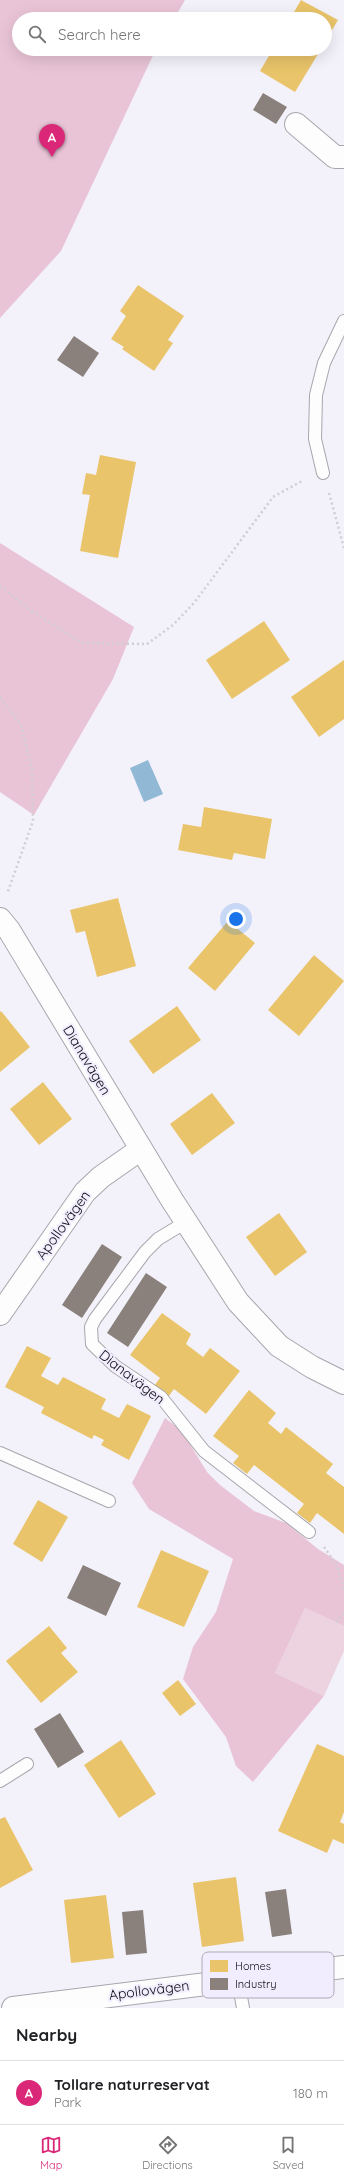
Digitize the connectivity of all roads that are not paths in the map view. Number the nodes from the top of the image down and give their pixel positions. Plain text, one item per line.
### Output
1 (296, 124) dead end
2 (344, 157) edge
3 (344, 321) edge
4 (323, 472) road end
5 (2, 910) edge
6 (141, 1149) junction
7 (186, 1222) junction
8 (2, 1306) edge
9 (344, 1383) edge
10 (0, 1452) edge
11 (109, 1501) dead end
12 (309, 1532) road end
13 (27, 1764) dead end
14 (0, 1781) edge
15 (344, 1967) edge
16 (334, 1968) edge
17 (202, 1984) edge
18 (241, 1998) edge
19 (12, 2008) edge
20 (243, 2008) edge

1 - 2 street
3 - 4 lane
5 - 6 street, Dianavägen
6 - 7 street, Dianavägen
6 - 8 street, Apollovägen
7 - 9 street, Dianavägen
7 - 12 lane, Dianavägen
10 - 11 lane
13 - 14 lane
15 - 16 street, Apollovägen
17 - 19 street, Apollovägen
18 - 20 lane

